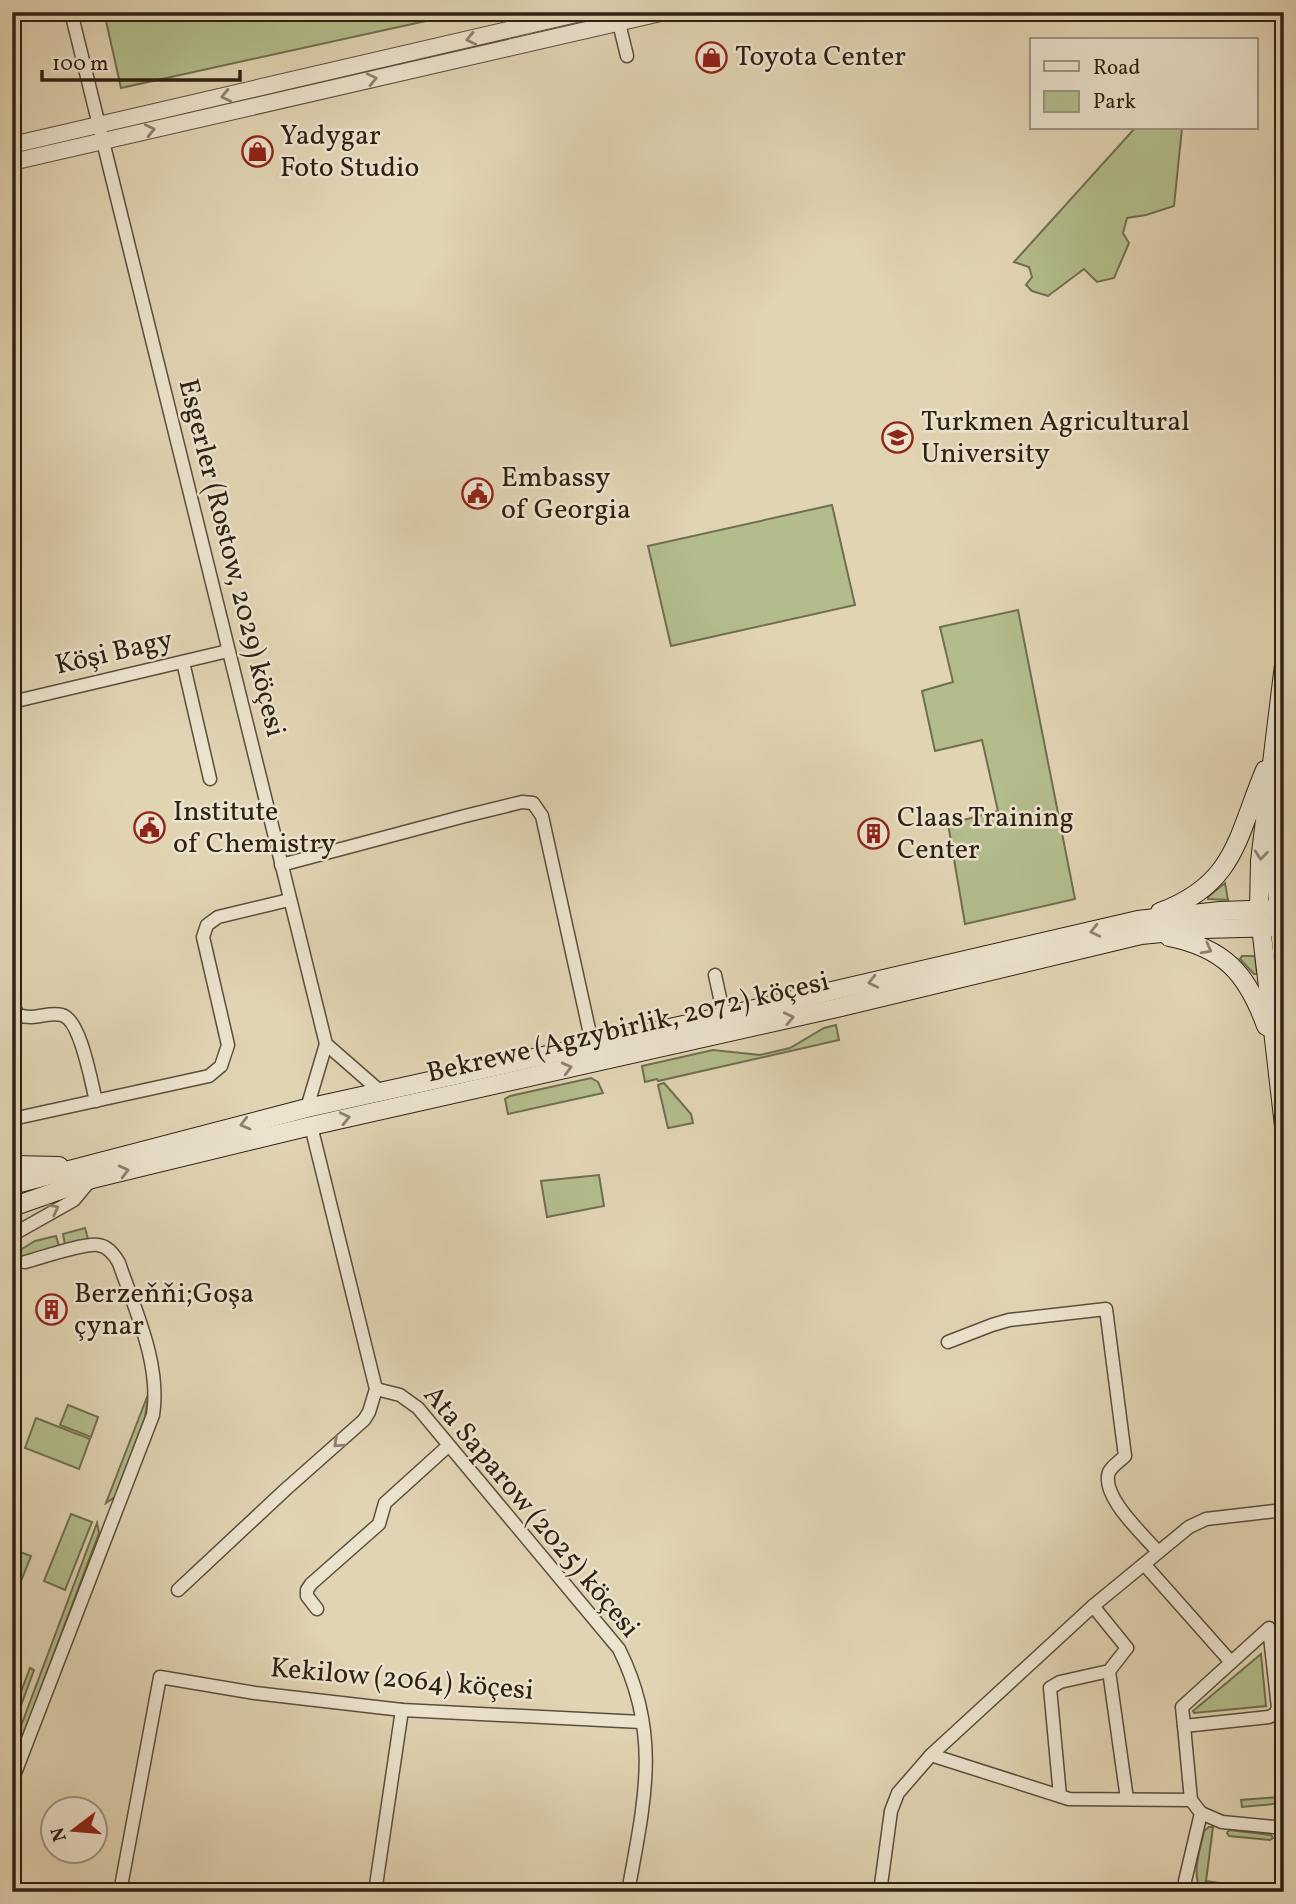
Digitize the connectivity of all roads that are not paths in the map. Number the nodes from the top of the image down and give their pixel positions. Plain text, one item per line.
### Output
1 (71, 12) edge
2 (585, 12) edge
3 (665, 12) edge
4 (620, 23) junction
5 (627, 56) dead end
6 (101, 133) junction
7 (12, 145) edge
8 (12, 162) edge
9 (228, 651) junction
10 (183, 662) junction
11 (1284, 665) edge
12 (12, 702) edge
13 (1274, 751) junction
14 (210, 779) dead end
15 (1284, 793) edge
16 (281, 865) junction
17 (289, 900) junction
18 (1274, 918) edge
19 (1139, 928) junction
20 (716, 975) dead end
21 (1284, 975) edge
22 (12, 1003) edge
23 (724, 1016) junction
24 (326, 1044) junction
25 (594, 1053) junction
26 (1276, 1056) junction
27 (381, 1092) junction
28 (96, 1101) junction
29 (12, 1117) edge
30 (309, 1117) junction
31 (1284, 1126) edge
32 (12, 1165) edge
33 (90, 1172) junction
34 (12, 1185) edge
35 (12, 1207) edge
36 (12, 1235) edge
37 (25, 1262) dead end
38 (948, 1342) dead end
39 (376, 1389) junction
40 (448, 1446) junction
41 (1284, 1510) edge
42 (1158, 1552) junction
43 (1144, 1564) junction
44 (178, 1590) dead end
45 (1093, 1606) junction
46 (317, 1609) dead end
47 (1230, 1661) junction
48 (1109, 1671) junction
49 (402, 1710) junction
50 (641, 1722) junction
51 (1184, 1726) junction
52 (931, 1755) junction
53 (12, 1781) edge
54 (1060, 1796) junction
55 (1127, 1799) junction
56 (1191, 1800) junction
57 (1201, 1814) junction
58 (1284, 1828) edge
59 (120, 1892) edge
60 (376, 1892) edge
61 (628, 1892) edge
62 (880, 1892) edge
63 (1186, 1892) edge

1 - 6 street, Esgerler (Rostow, 2029) köçesi
2 -> 6 street
3 - 4 street
4 - 5 street
6 -> 4 street
6 - 7 street
6 - 8 street
6 - 9 street, Esgerler (Rostow, 2029) köçesi
9 - 10 street, Köşi Bagy
9 - 16 street, Esgerler (Rostow, 2029) köçesi
10 - 12 street, Köşi Bagy
10 - 14 street
11 - 13 main road
13 -> 18 main road
13 - 19 main road
15 - 18 main road
16 - 17 street, Esgerler (Rostow, 2029) köçesi
16 - 25 street
17 - 24 street, Esgerler (Rostow, 2029) köçesi
17 - 28 street
18 - 19 main road, Bekrewe (Agzybirlik, 2072) köçesi
18 - 21 main road
18 - 26 main road
19 -> 23 main road, Bekrewe (Agzybirlik, 2072) köçesi
25 -> 19 main road, Bekrewe (Agzybirlik, 2072) köçesi
19 -> 26 main road
20 - 23 street
22 - 28 street
23 - 25 main road, Bekrewe (Agzybirlik, 2072) köçesi
24 - 27 street
24 - 30 street
25 - 27 main road, Bekrewe (Agzybirlik, 2072) köçesi
30 -> 25 main road, Bekrewe (Agzybirlik, 2072) köçesi
26 - 31 main road
27 - 30 main road, Bekrewe (Agzybirlik, 2072) köçesi
28 - 29 street
30 - 33 main road, Bekrewe (Agzybirlik, 2072) köçesi
30 - 39 street
32 - 33 main road
33 - 34 main road, Bekrewe (Agzybirlik, 2072) köçesi
33 - 35 main road, Bekrewe (Agzybirlik, 2072) köçesi
36 -> 33 street
37 - 53 street
38 - 42 street
39 - 40 street, Ata Saparow (2025) köçesi
39 -> 44 street
40 - 46 street
40 - 50 street, Ata Saparow (2025) köçesi
41 - 42 street
42 - 43 street
43 - 45 street
43 - 47 street
45 - 48 street
45 - 52 street
47 - 51 street
47 - 51 street
48 - 54 street
48 - 55 street
49 - 50 street, Kekilow (2064) köçesi
49 - 59 street, Kekilow (2064) köçesi
49 - 60 street
50 - 61 street, Ata Saparow (2025) köçesi
51 - 56 street
52 - 54 street
52 - 62 street
54 - 55 street
55 - 56 street
56 - 57 street
57 - 58 street
57 - 63 street

